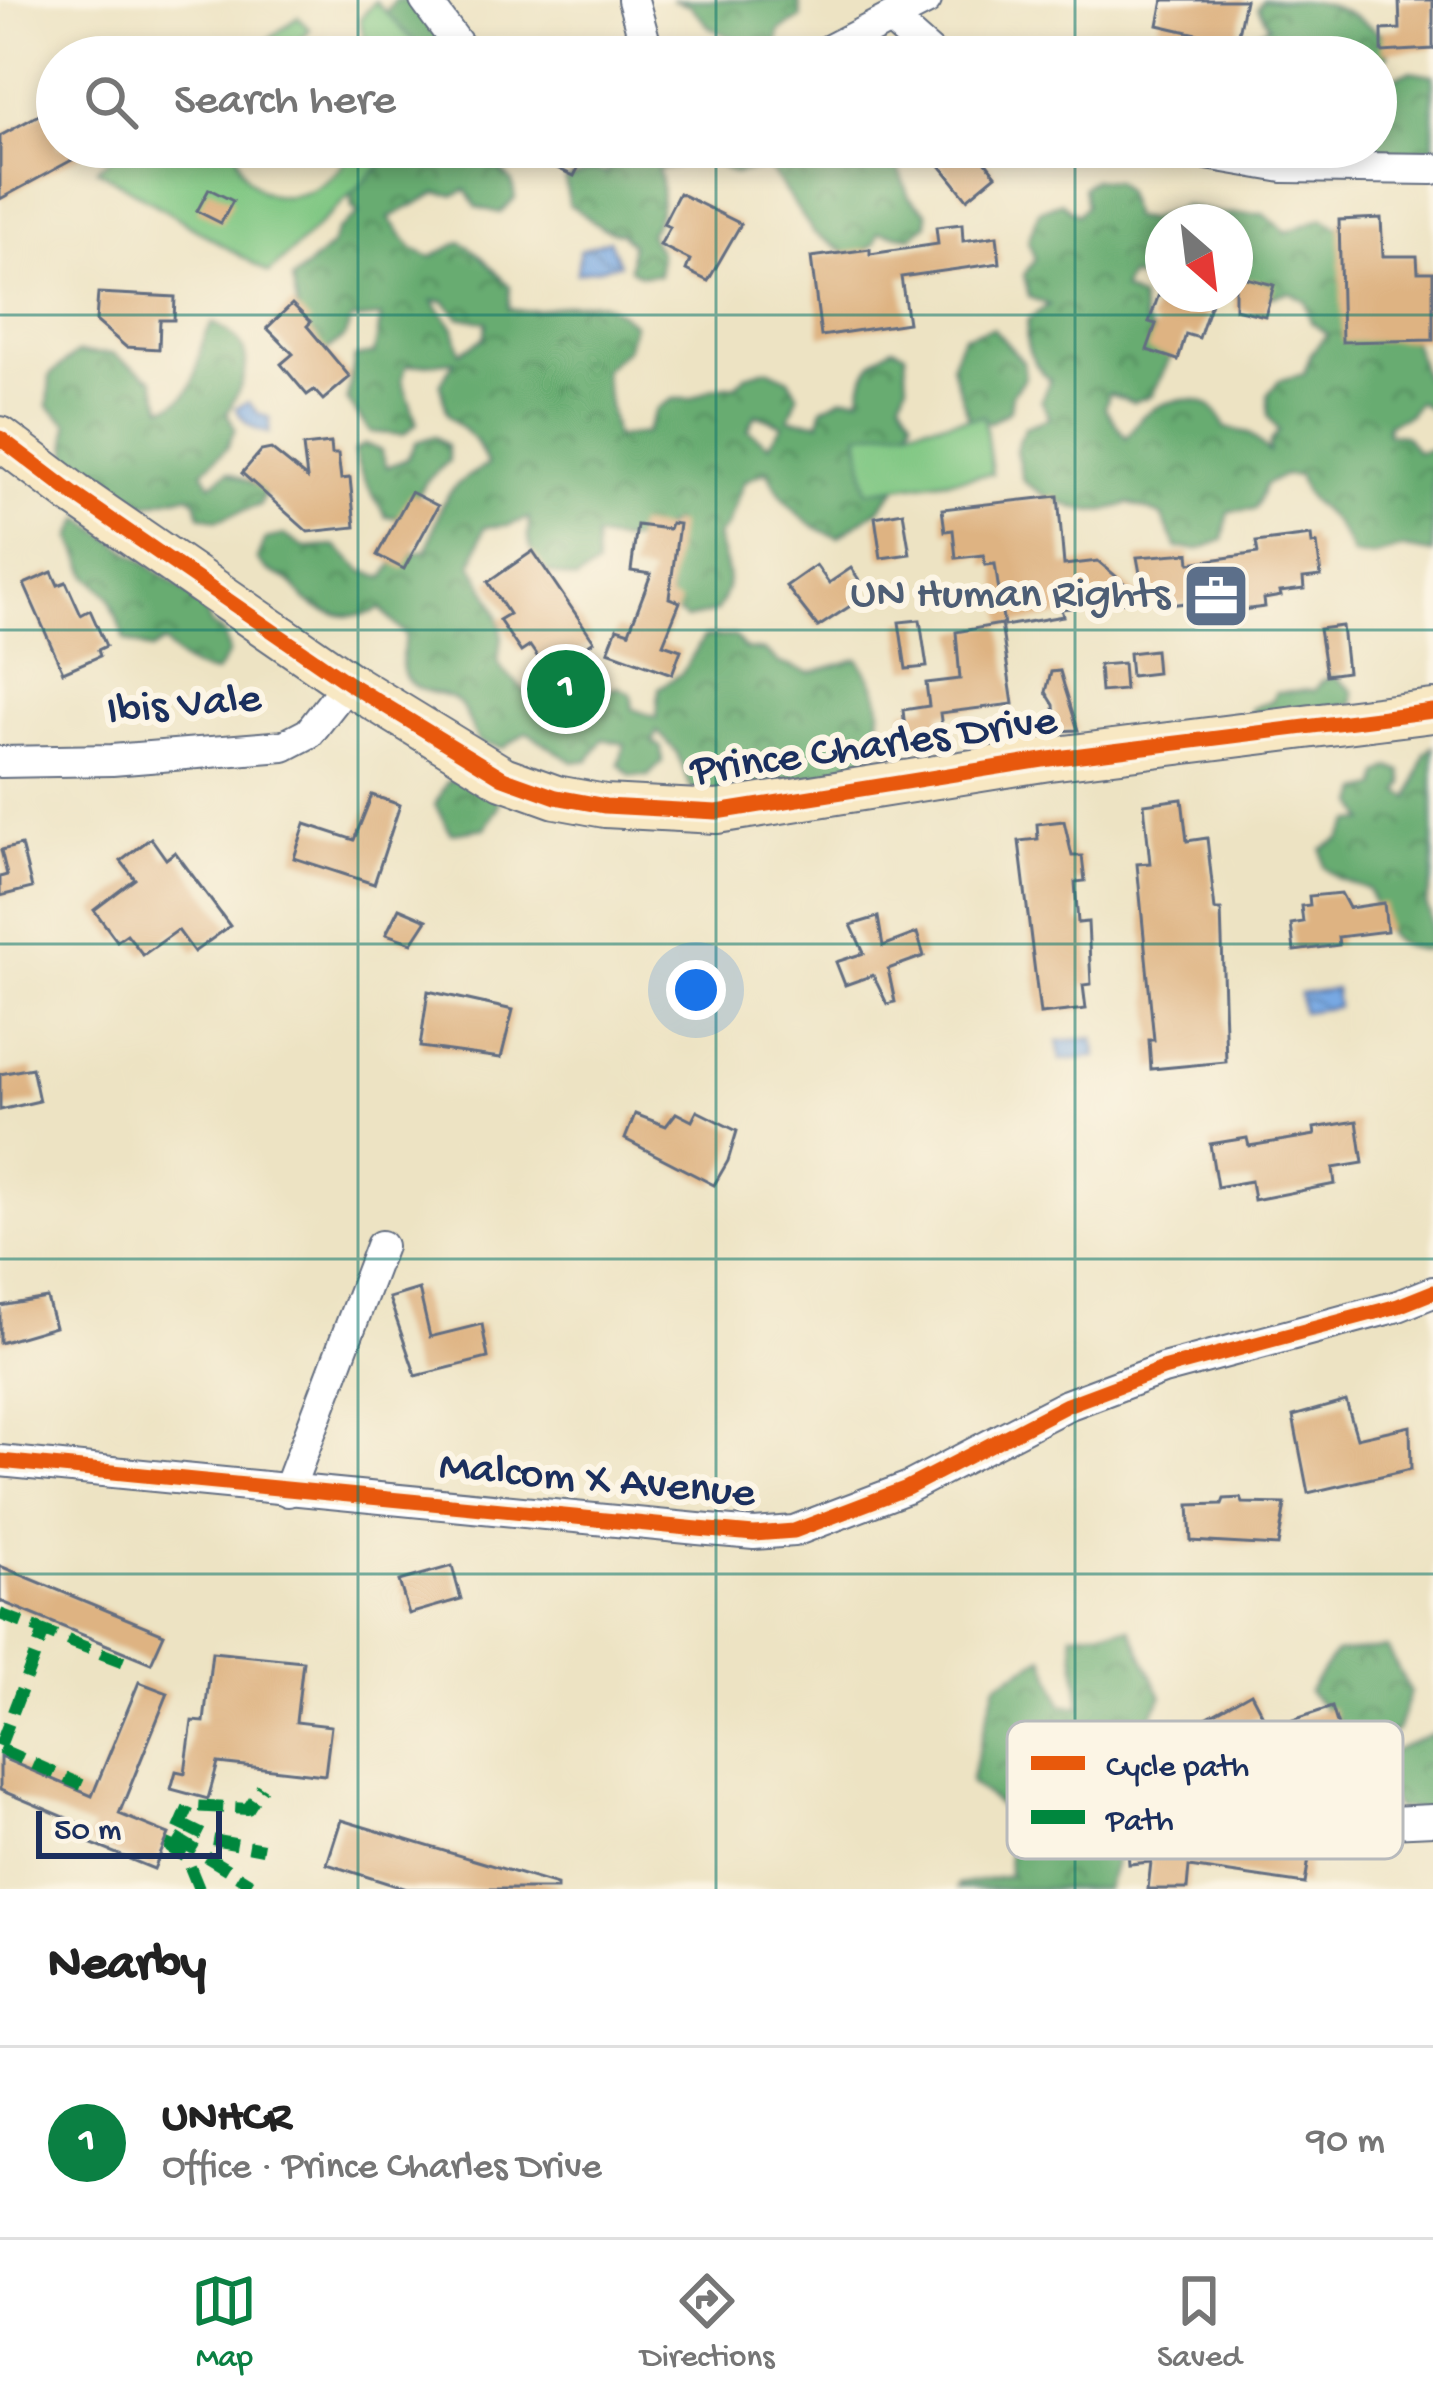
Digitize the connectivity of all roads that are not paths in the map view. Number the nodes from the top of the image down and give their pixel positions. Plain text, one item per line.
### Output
1 (425, 0) edge
2 (633, 0) edge
3 (926, 0) edge
4 (891, 20) junction
5 (452, 36) edge
6 (643, 36) edge
7 (859, 36) edge
8 (910, 36) edge
9 (1358, 168) edge
10 (1433, 170) edge
11 (0, 438) edge
12 (349, 683) junction
13 (1433, 711) edge
14 (0, 762) edge
15 (381, 1246) dead end
16 (1433, 1292) edge
17 (0, 1461) edge
18 (288, 1491) junction
19 (1433, 1820) edge
20 (1403, 1821) edge

1 - 5 street
2 - 6 street
3 - 4 street
4 - 7 street
4 - 8 street
9 - 10 street
11 - 12 street, Prince Charles Drive
12 - 13 street, Prince Charles Drive
12 - 14 street, Ibis Vale
15 - 18 street
16 - 18 street, Malcom X Avenue
17 - 18 street, Malcom X Avenue
19 - 20 street

